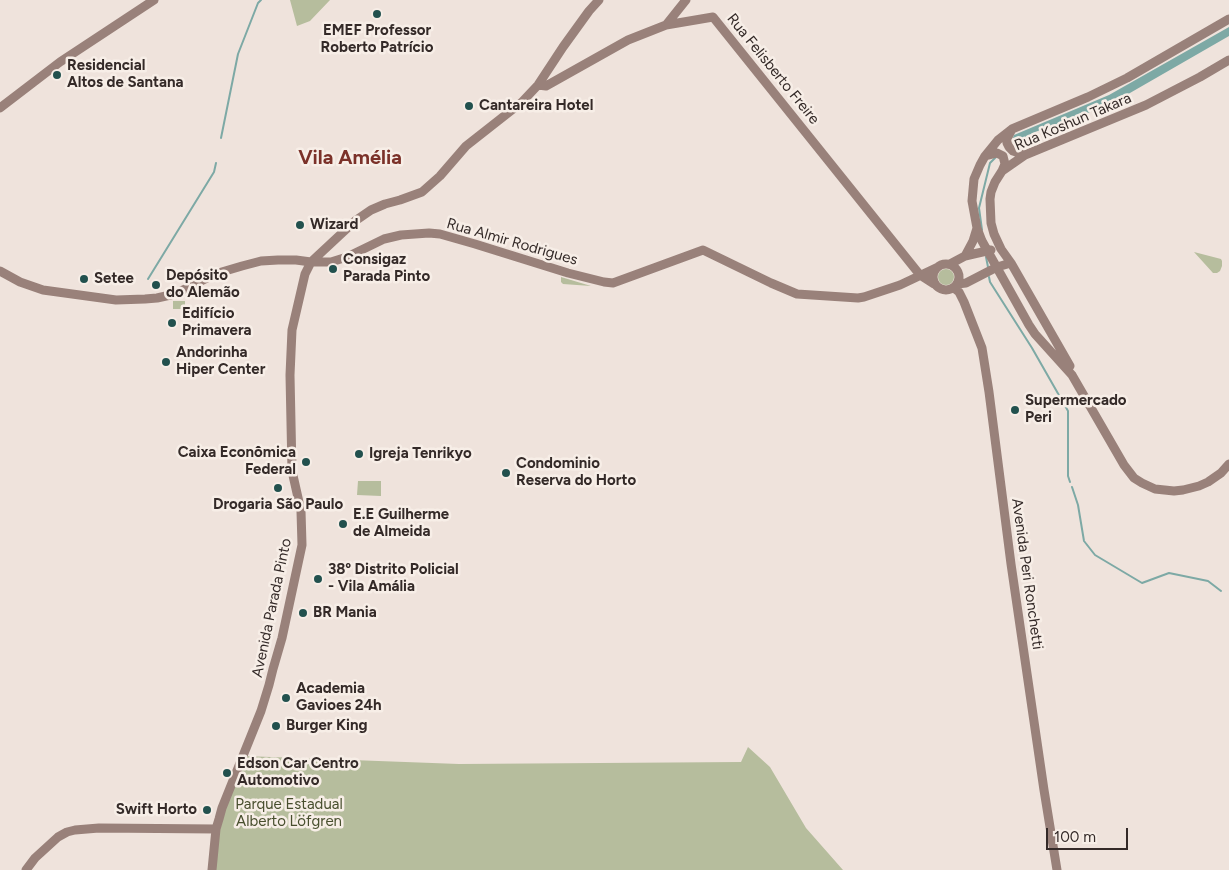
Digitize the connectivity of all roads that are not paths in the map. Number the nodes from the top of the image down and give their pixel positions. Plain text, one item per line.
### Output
1 (154, 0) edge
2 (599, 0) edge
3 (686, 0) edge
4 (1229, 19) edge
5 (666, 25) junction
6 (1229, 60) edge
7 (538, 85) junction
8 (0, 108) edge
9 (1012, 129) junction
10 (1025, 155) junction
11 (985, 156) junction
12 (1002, 171) junction
13 (977, 228) junction
14 (1001, 249) junction
15 (987, 250) junction
16 (965, 256) junction
17 (311, 262) junction
18 (1011, 262) junction
19 (950, 264) junction
20 (938, 266) junction
21 (997, 267) junction
22 (0, 271) edge
23 (920, 275) junction
24 (934, 284) junction
25 (956, 286) junction
26 (1032, 300) junction
27 (1018, 306) junction
28 (1072, 374) junction
29 (1229, 464) edge
30 (216, 829) junction
31 (26, 870) edge
32 (212, 870) edge
33 (1057, 870) edge

1 - 8 main road
2 - 7 main road, Avenida Parada Pinto
3 - 5 main road
4 - 9 main road, Rua Koshun Takara
5 - 7 main road, Rua Felisberto Freire
5 - 23 main road, Rua Felisberto Freire
6 - 10 main road, Rua Koshun Takara
7 - 17 main road, Avenida Parada Pinto
9 - 10 main road
9 - 11 main road, Rua Koshun Takara
10 - 12 main road, Rua Koshun Takara
11 - 12 main road
11 - 13 main road, Rua Koshun Takara
12 - 14 main road, Rua Koshun Takara
13 - 15 main road, Rua Koshun Takara
13 - 16 main road
14 - 15 main road
14 - 18 main road, Rua Koshun Takara
15 - 16 main road
15 - 21 main road, Rua Koshun Takara
16 - 19 main road
17 - 22 main road, Rua Almir Rodrigues
17 - 23 main road, Rua Almir Rodrigues
17 - 30 main road, Avenida Parada Pinto
18 - 21 main road
18 - 26 main road, Rua Koshun Takara
19 - 20 main road
19 - 25 main road
20 - 23 main road
20 - 24 main road
21 - 25 main road
21 - 27 main road, Rua Koshun Takara
23 - 24 main road, Rua Felisberto Freire
24 - 25 main road
25 - 33 main road, Avenida Peri Ronchetti
26 - 27 main road
26 - 28 main road, Rua Koshun Takara
27 - 28 main road, Rua Koshun Takara
28 - 29 main road
30 - 31 main road
30 - 32 main road, Avenida Parada Pinto

